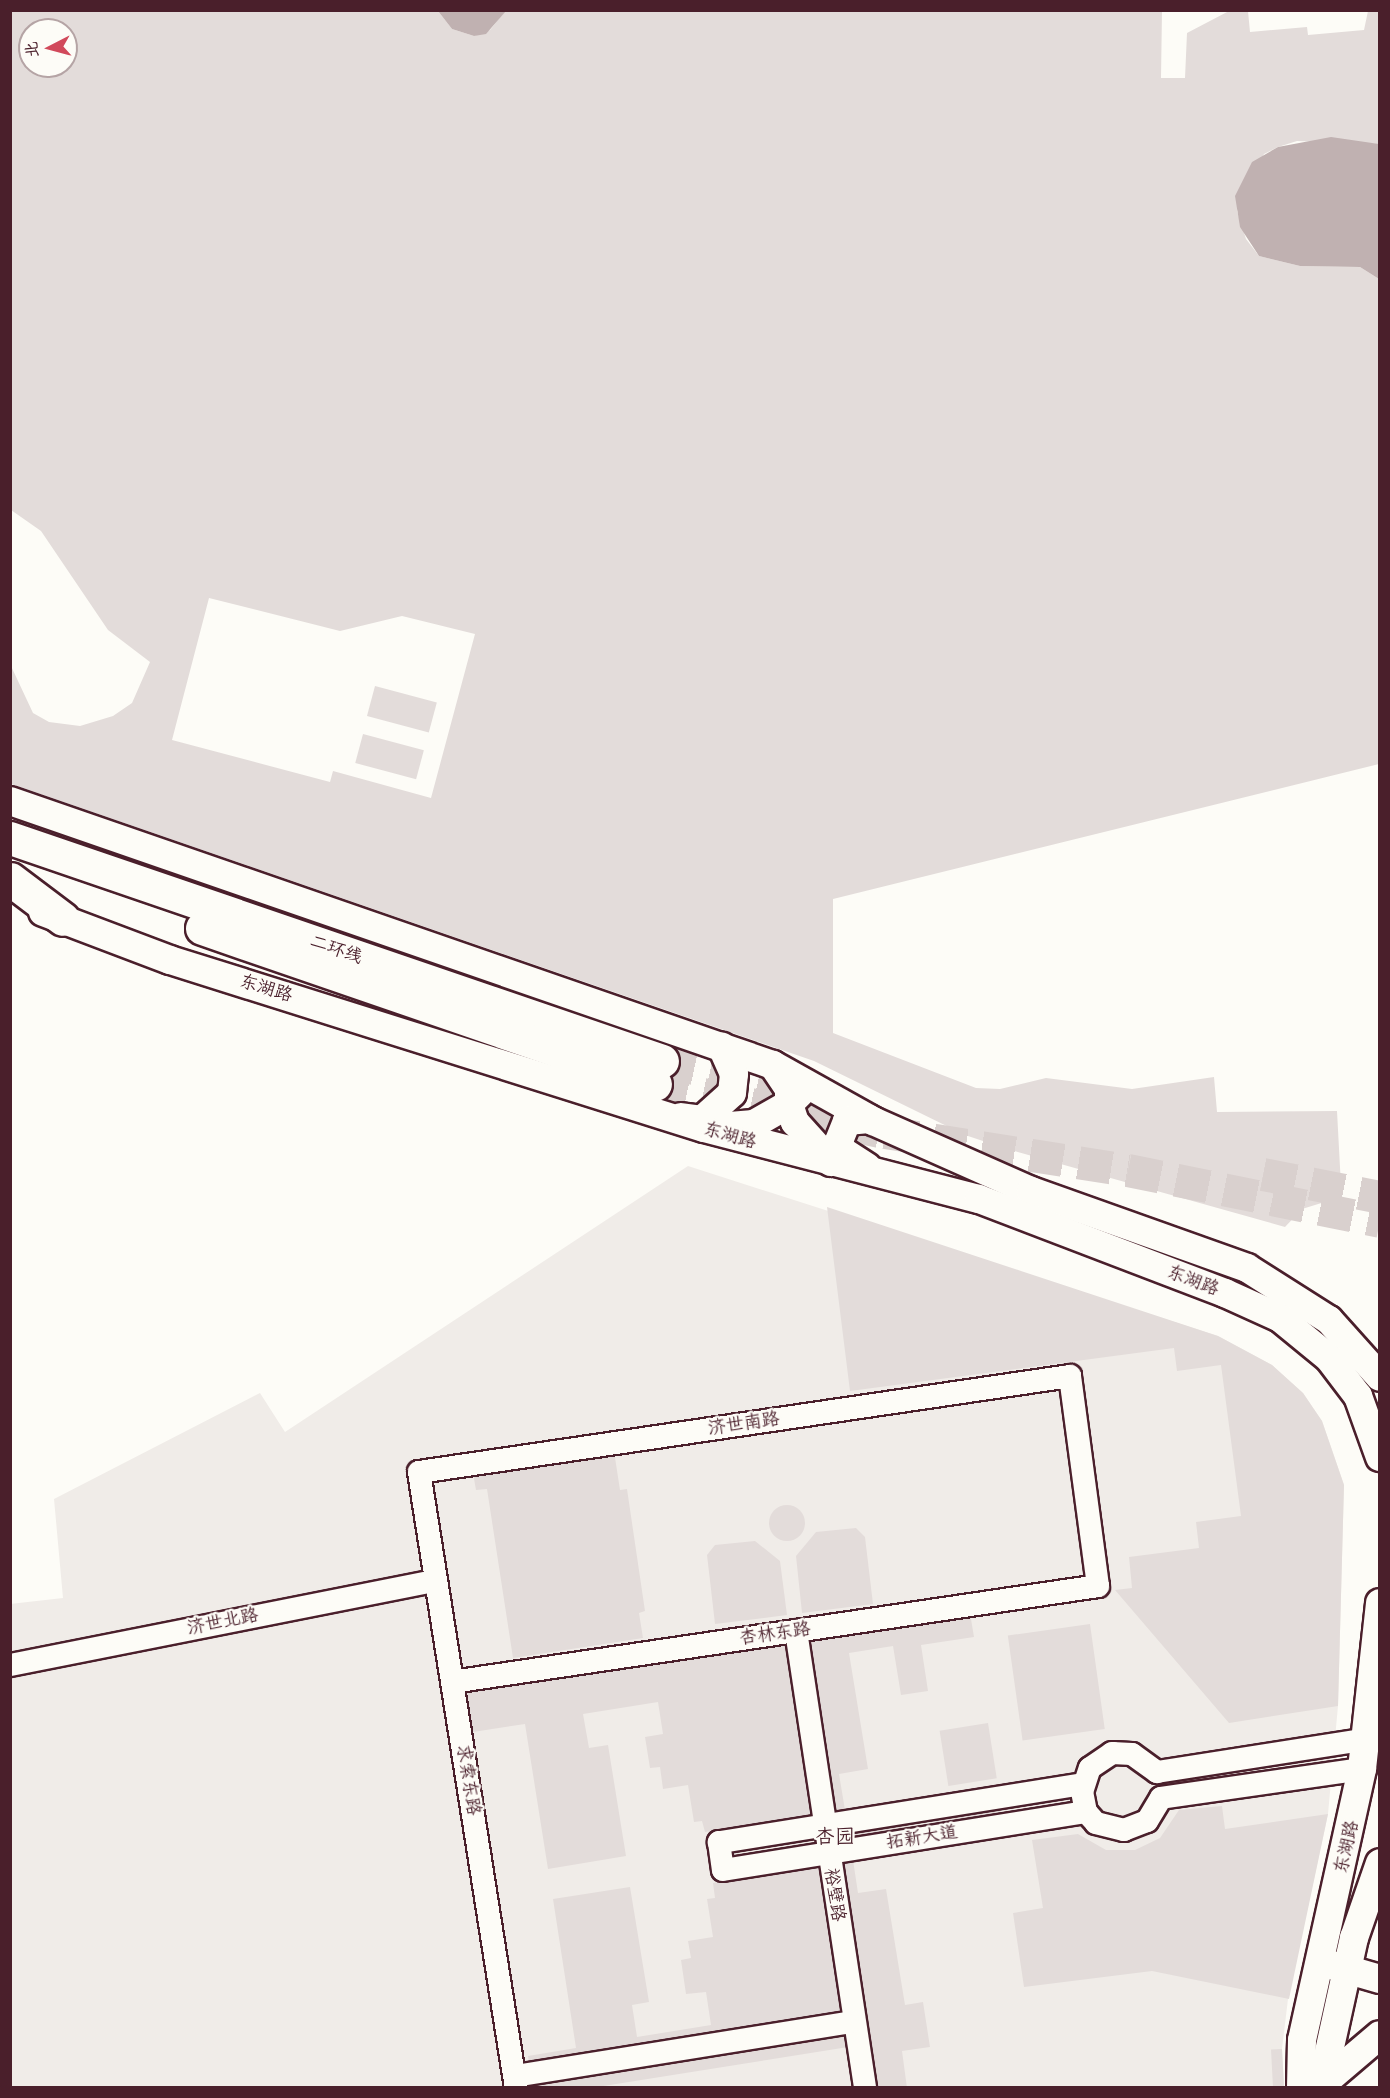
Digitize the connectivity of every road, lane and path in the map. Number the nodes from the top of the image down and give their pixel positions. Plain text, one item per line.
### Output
1 (10, 801) edge
2 (10, 838) edge
3 (10, 861) edge
4 (10, 879) edge
5 (10, 899) edge
6 (63, 919) junction
7 (722, 1047) junction
8 (773, 1065) junction
9 (658, 1086) junction
10 (816, 1089) junction
11 (789, 1104) junction
12 (869, 1119) junction
13 (704, 1128) junction
14 (831, 1162) junction
15 (878, 1175) junction
16 (1380, 1377) edge
17 (1380, 1457) edge
18 (419, 1472) joint
19 (436, 1581) junction
20 (1098, 1586) joint
21 (1380, 1603) edge
22 (796, 1631) junction
23 (10, 1665) edge
24 (452, 1682) junction
25 (1367, 1739) junction
26 (1362, 1769) junction
27 (1083, 1784) junction
28 (1086, 1812) junction
29 (823, 1826) junction
30 (828, 1853) junction
31 (1380, 1863) edge
32 (1333, 1966) junction
33 (1380, 1979) edge
34 (855, 2022) junction
35 (1380, 2035) edge
36 (516, 2082) edge
37 (1314, 2087) edge
38 (865, 2088) edge

1 - 7 main road, 东湖路
2 - 9 highway, 二环线
3 - 9 highway, 二环线
4 - 6 highway
5 - 6 main road, 东湖路
6 - 9 main road, 东湖路
7 - 8 main road, 东湖路
7 - 9 main road
8 - 10 main road, 东湖路
8 - 11 main road
9 - 13 main road, 东湖路
10 - 11 main road
10 - 12 main road, 东湖路
11 - 13 main road
11 - 14 main road
12 - 15 main road
12 - 16 main road, 东湖路
13 - 14 main road, 东湖路
14 - 15 main road, 东湖路
15 - 17 main road, 东湖路
18 - 19 street, 求索东路
18 - 20 street, 济世南路
19 - 23 street, 济世北路
19 - 24 street, 求索东路
20 - 22 street, 杏林东路
21 - 25 main road, 东湖路
22 - 24 street, 杏林东路
22 - 29 street, 裕壁路
24 - 36 street, 求索东路
25 - 26 main road, 东湖路
25 - 27 street
26 - 28 street
26 - 32 main road, 东湖路
27 - 28 street
27 - 29 street, 拓新大道
28 - 30 street, 拓新大道
29 - 30 street, 裕壁路
29 - 30 street, 拓新大道
30 - 34 street, 裕壁路
31 - 32 main road, 东湖路
32 - 33 main road
32 - 37 main road, 东湖路
34 - 36 street
34 - 38 street, 裕壁路
35 - 37 main road

